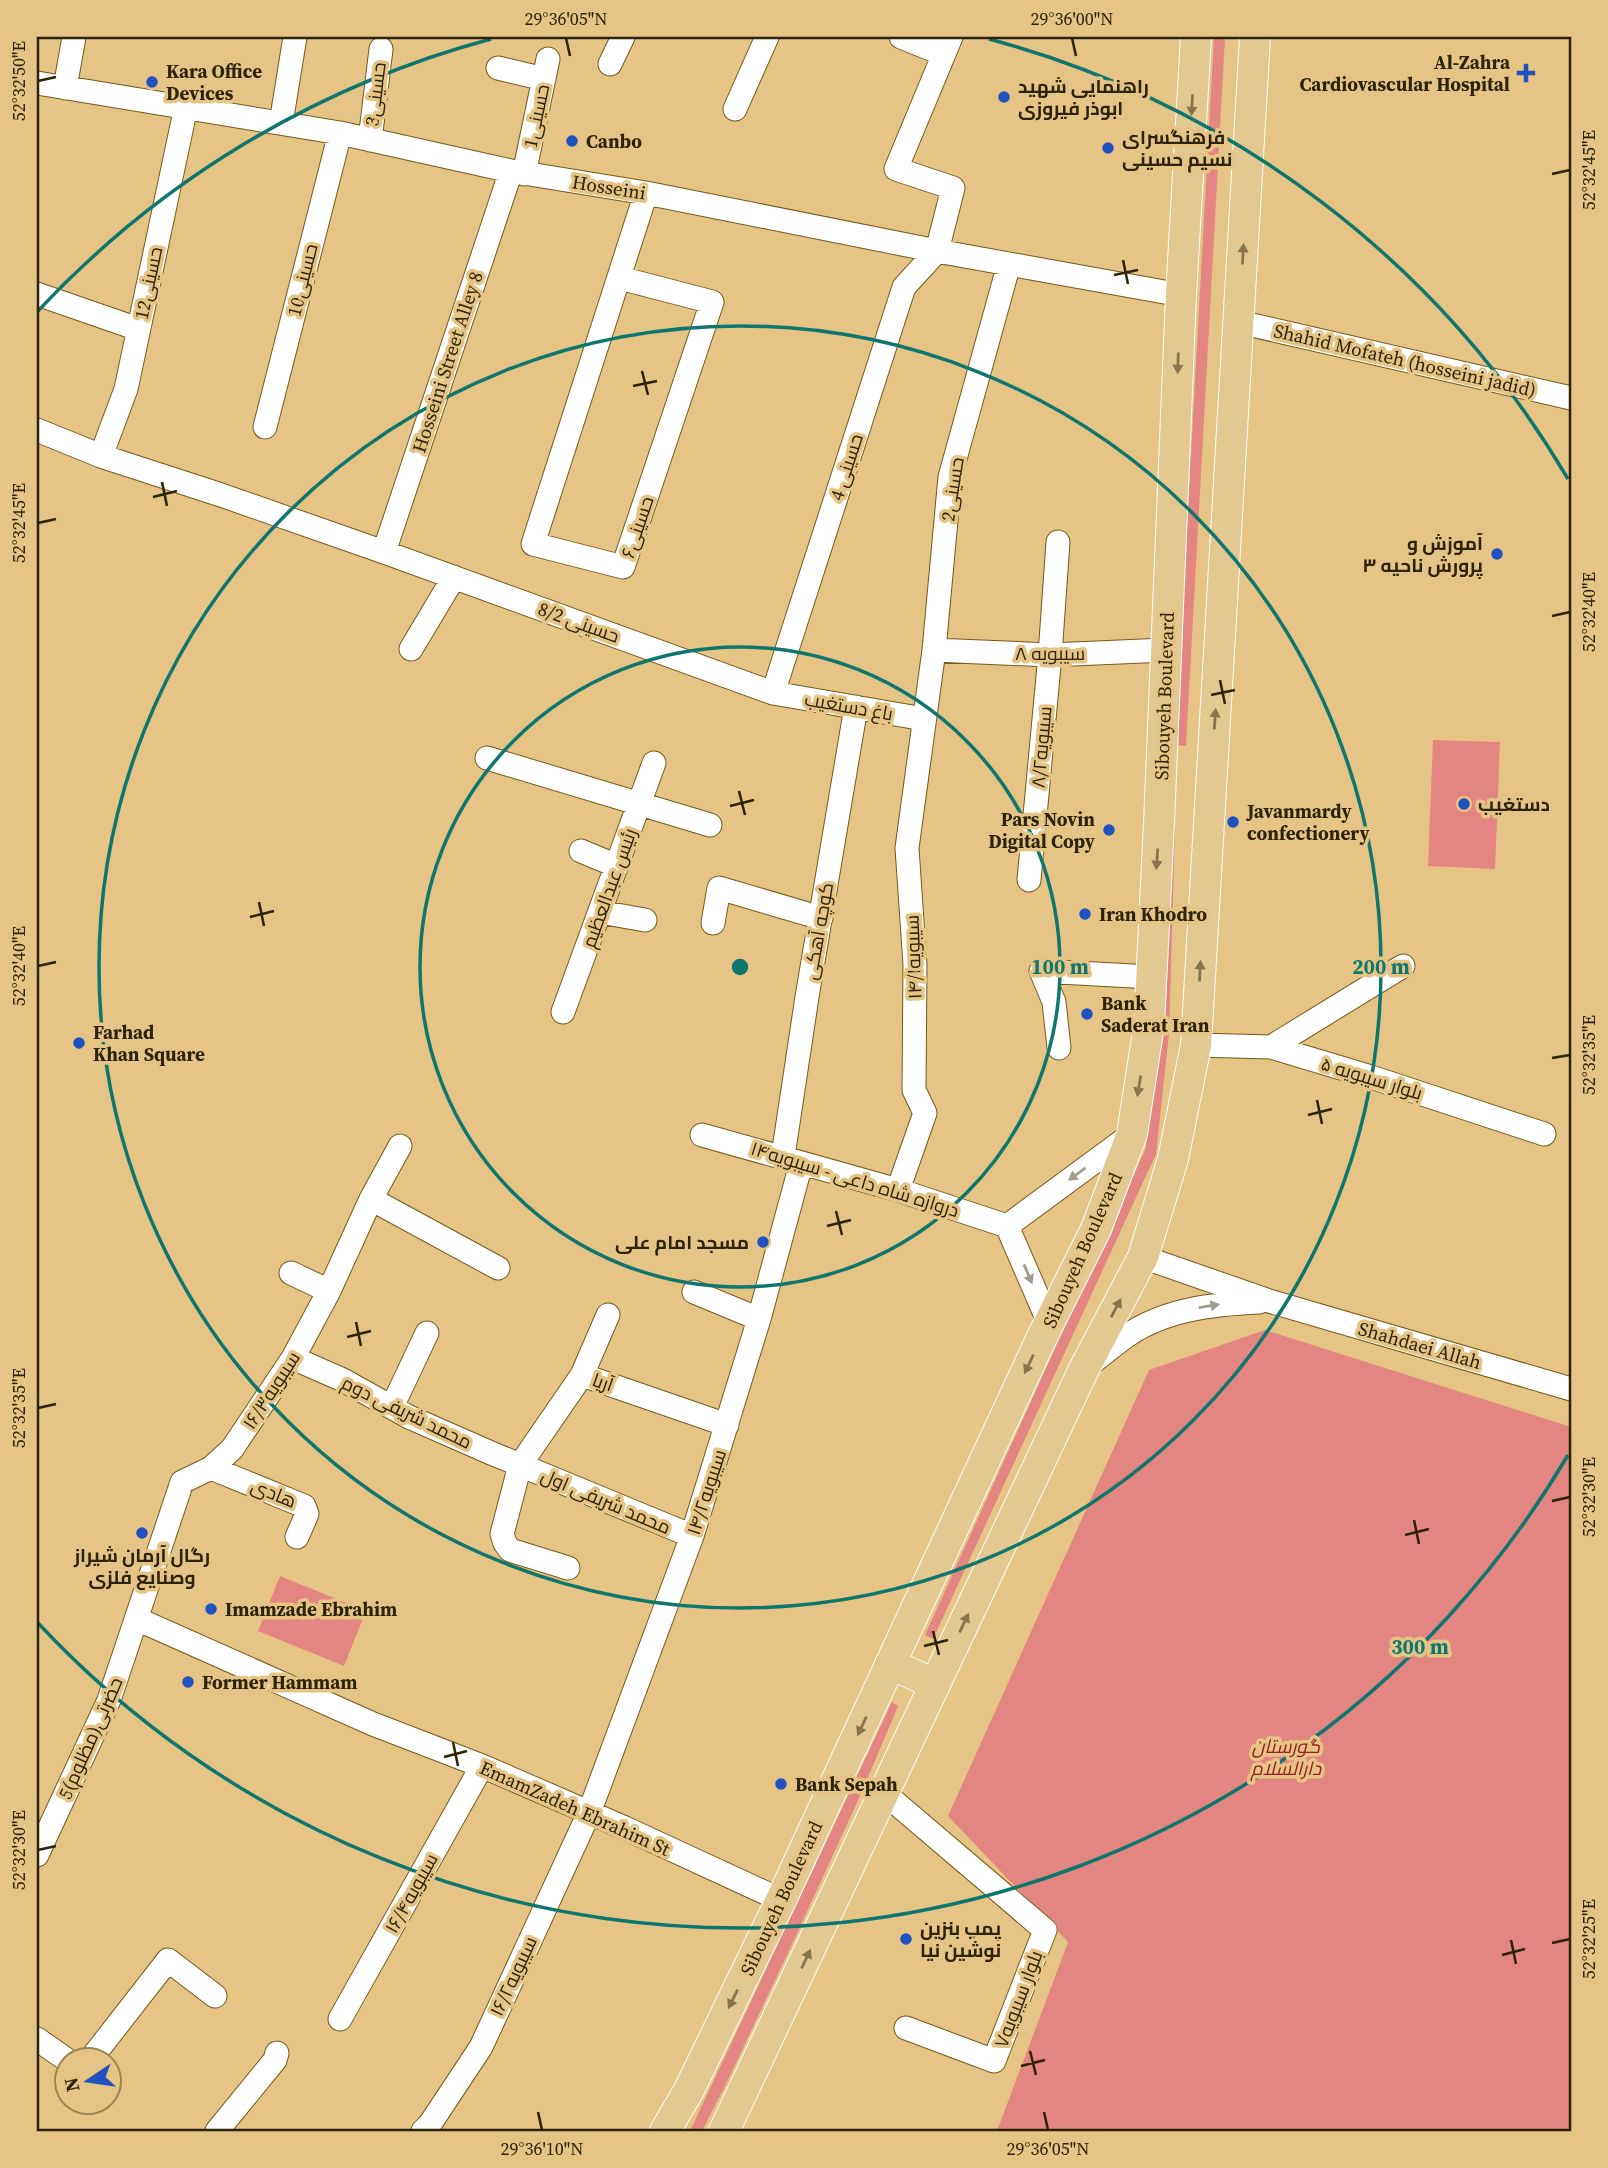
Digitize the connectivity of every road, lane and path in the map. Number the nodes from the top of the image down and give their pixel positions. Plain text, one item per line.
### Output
1 (74, 37) edge
2 (295, 37) edge
3 (623, 37) edge
4 (767, 37) edge
5 (901, 37) edge
6 (1196, 37) edge
7 (1255, 37) edge
8 (947, 46) edge
9 (381, 49) dead end
10 (610, 64) dead end
11 (498, 68) dead end
12 (37, 83) edge
13 (65, 88) junction
14 (186, 107) junction
15 (735, 110) dead end
16 (281, 123) junction
17 (340, 133) junction
18 (370, 140) junction
19 (517, 172) junction
20 (646, 193) junction
21 (937, 251) junction
22 (1009, 264) junction
23 (620, 278) junction
24 (37, 294) edge
25 (1181, 295) junction
26 (1239, 322) junction
27 (138, 329) junction
28 (1571, 398) edge
29 (265, 427) dead end
30 (37, 430) edge
31 (101, 456) junction
32 (1058, 542) dead end
33 (384, 552) junction
34 (454, 577) junction
35 (411, 649) dead end
36 (934, 650) junction
37 (1166, 650) junction
38 (1050, 655) junction
39 (773, 693) junction
40 (856, 707) junction
41 (924, 719) junction
42 (1162, 749) junction
43 (1212, 755) junction
44 (487, 758) dead end
45 (654, 764) dead end
46 (640, 804) junction
47 (1159, 823) junction
48 (709, 825) dead end
49 (1208, 836) junction
50 (581, 851) dead end
51 (617, 866) junction
52 (1029, 880) dead end
53 (600, 912) junction
54 (821, 918) junction
55 (645, 920) dead end
56 (713, 923) dead end
57 (1403, 966) dead end
58 (1151, 976) junction
59 (563, 1012) dead end
60 (1196, 1045) junction
61 (1271, 1047) junction
62 (1059, 1048) dead end
63 (1132, 1134) junction
64 (1544, 1134) dead end
65 (702, 1135) dead end
66 (400, 1146) dead end
67 (792, 1160) junction
68 (898, 1190) junction
69 (372, 1199) junction
70 (1007, 1226) junction
71 (1143, 1257) junction
72 (498, 1268) dead end
73 (291, 1273) dead end
74 (329, 1292) junction
75 (694, 1293) dead end
76 (1269, 1301) junction
77 (608, 1315) dead end
78 (759, 1319) junction
79 (1049, 1323) junction
80 (427, 1333) dead end
81 (293, 1358) junction
82 (1084, 1369) junction
83 (582, 1375) junction
84 (1571, 1389) edge
85 (392, 1407) junction
86 (727, 1425) junction
87 (520, 1465) junction
88 (211, 1468) junction
89 (692, 1536) junction
90 (297, 1537) dead end
91 (568, 1568) dead end
92 (137, 1619) junction
93 (890, 1664) junction
94 (935, 1684) junction
95 (482, 1766) junction
96 (883, 1792) junction
97 (589, 1813) junction
98 (37, 1855) edge
99 (781, 1900) junction
100 (215, 1996) dead end
101 (340, 2020) dead end
102 (906, 2028) dead end
103 (37, 2039) edge
104 (101, 2046) edge
105 (52, 2050) edge
106 (277, 2053) dead end
107 (218, 2131) edge
108 (423, 2131) edge
109 (665, 2131) edge
110 (724, 2131) edge

1 - 13 street
2 - 16 street
3 - 10 street
4 - 15 street
5 - 8 street
6 -> 25 main road, Sibouyeh Boulevard
26 -> 7 main road
8 - 21 street
9 - 18 street, حسینی3
11 - 19 street, حسینی1
12 - 13 street, Hosseini
13 - 14 street, Hosseini
14 - 16 street, Hosseini
14 - 27 street, حسینی12
16 - 17 street, Hosseini
17 - 18 street, Hosseini
17 - 29 street, حسینی10
18 - 19 street, Hosseini
19 - 20 street, Hosseini
19 - 33 street, Hosseini Street Alley 8
20 - 21 street, Hosseini
20 - 23 street, حسینی۶
21 - 22 street, Hosseini
21 - 39 street, حسینی 4
22 - 25 street, Hosseini
22 - 36 street, حسینی2
23 - 23 street, حسینی۶
24 - 27 street
25 -> 37 main road, Sibouyeh Boulevard
26 - 28 street, Shahid Mofateh (hosseini jadid)
43 -> 26 main road
27 - 31 street, حسینی12
30 - 31 street, 8/2 حسینی
31 - 33 street, 8/2 حسینی
32 - 38 street, سیبویه۸/۲
33 - 34 street, 8/2 حسینی
34 - 35 street
34 - 39 street, 8/2 حسینی
36 - 38 street, سیبویه ۸
36 - 41 street, حسینی2
37 - 38 street, سیبویه ۸
37 - 42 main road, Sibouyeh Boulevard
38 - 52 street, سیبویه۸/۲
39 - 40 street, باغ دستغیب
40 - 41 street, باغ دستغیب
40 - 54 street, کوچه آهکی
41 - 68 street, سیبویه۱۴/۱
42 - 43 main road
42 - 47 main road, Sibouyeh Boulevard
43 - 49 main road
44 - 46 street
45 - 46 street, رئیس عبدالعظیم
46 - 48 street
46 - 51 street, رئیس عبدالعظیم
47 - 49 main road
47 -> 58 main road, Sibouyeh Boulevard
60 -> 49 main road
50 - 51 street
51 - 53 street, رئیس عبدالعظیم
53 - 55 street
53 - 59 street, رئیس عبدالعظیم
54 - 56 street
54 - 67 street, کوچه آهکی
57 - 61 street
58 - 62 street
58 -> 63 main road, Sibouyeh Boulevard
60 - 61 street, بلوار سیبویه ۵
60 - 71 main road
61 - 64 street, بلوار سیبویه ۵
63 -> 70 street
63 - 79 main road, Sibouyeh Boulevard
65 - 67 street, دروازه شاه داعی - سیبویه۱۴
66 - 69 street, سیبویه۱۶/۳
67 - 68 street, دروازه شاه داعی - سیبویه۱۴
67 - 78 street, سیبویه۱۴/۲
68 - 70 street, دروازه شاه داعی - سیبویه۱۴
69 - 72 street
69 - 74 street, سیبویه۱۶/۳
70 -> 79 street
71 - 76 street, Shahdaei Allah
82 -> 71 main road
73 - 74 street
74 - 81 street, سیبویه۱۶/۳
75 - 78 street
82 -> 76 street, Shahdaei Allah
76 - 84 street, Shahdaei Allah
77 - 83 street
78 - 86 street, سیبویه۱۴/۲
79 -> 93 main road, Sibouyeh Boulevard
80 - 85 street
81 - 85 street, محمد شریفی دوم
81 - 88 street, سیبویه۱۶/۳
94 -> 82 main road
83 - 86 street, آریا
83 - 87 street, آریا
85 - 87 street, محمد شریفی دوم
86 - 89 street, سیبویه۱۴/۲
87 - 89 street, محمد شریفی اول
87 - 91 street, آریا
88 - 90 street, هادی
88 - 92 street, سیبویه۱۶/۳
89 - 97 street, سیبویه۱۴/۲
92 - 95 street, EmamZadeh Ebrahim St
92 - 98 street, 5حضرتی(مظلوم)
93 - 94 main road
93 -> 99 main road, Sibouyeh Boulevard
94 - 96 main road
95 - 97 street, EmamZadeh Ebrahim St
95 - 101 street, سیبویه۱۶/۴
96 - 102 street, بلوار سیبویه۷
110 -> 96 main road
97 - 99 street, EmamZadeh Ebrahim St
97 - 108 street, سیبویه۱۶/۲
99 -> 109 main road, Sibouyeh Boulevard
100 - 104 street
103 - 105 street
106 - 107 street

